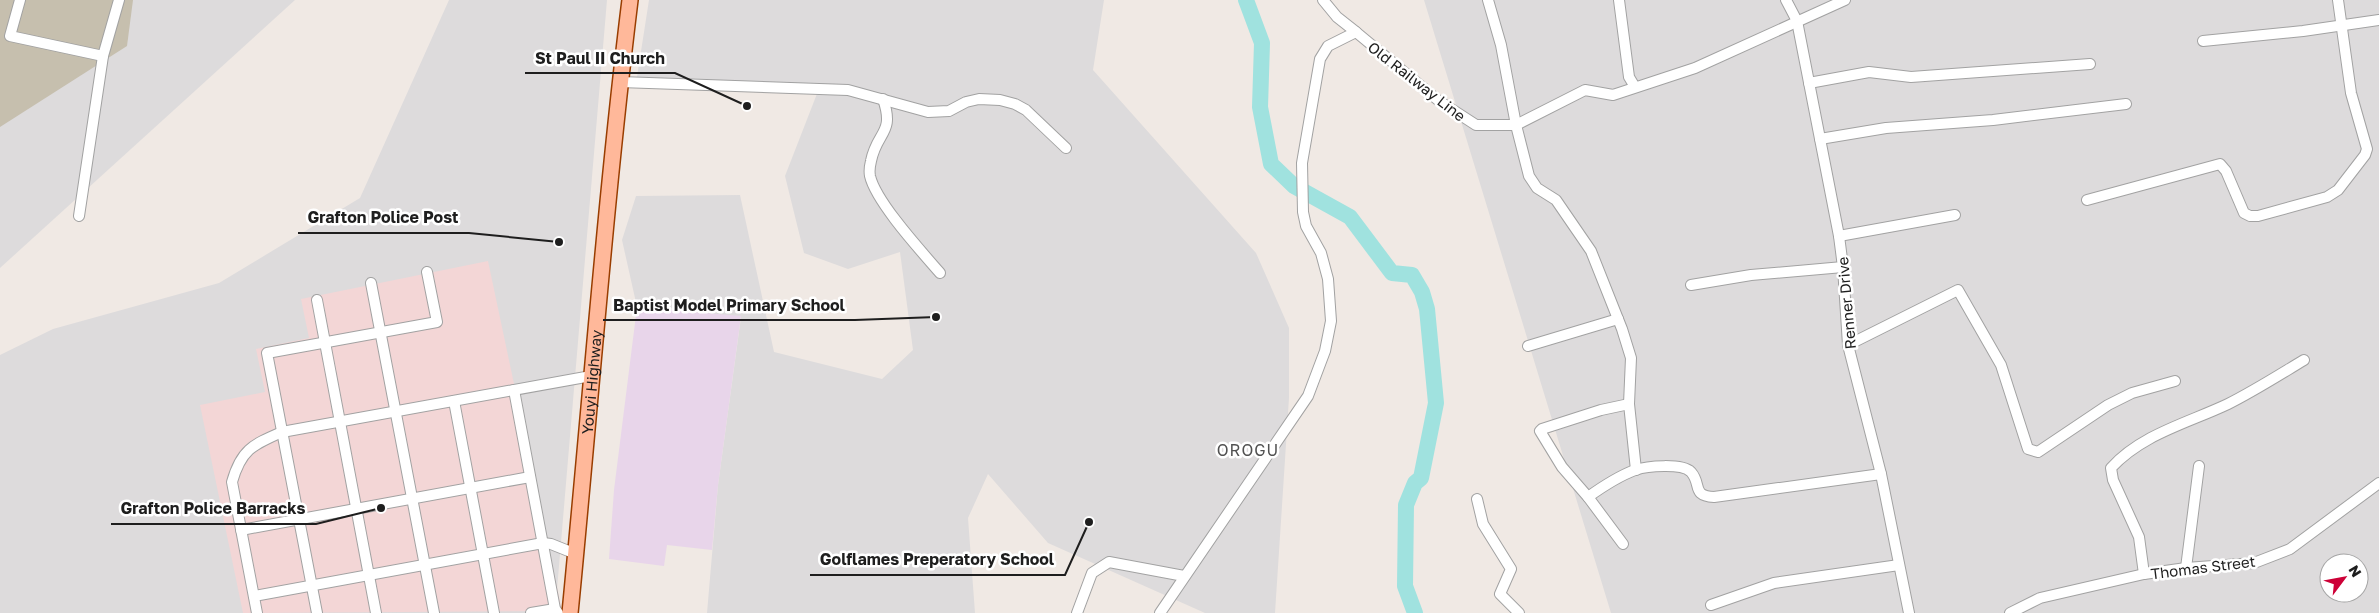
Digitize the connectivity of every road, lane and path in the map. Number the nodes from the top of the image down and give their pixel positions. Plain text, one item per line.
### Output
1 (20, 0) edge
2 (119, 0) edge
3 (630, 0) edge
4 (1323, 0) edge
5 (1488, 0) edge
6 (1619, 0) edge
7 (1786, 0) edge
8 (1845, 0) edge
9 (2338, 0) edge
10 (2379, 20) edge
11 (1797, 21) junction
12 (2341, 27) junction
13 (1356, 32) junction
14 (2203, 41) dead end
15 (102, 56) junction
16 (2090, 64) dead end
17 (620, 82) junction
18 (1809, 83) junction
19 (1635, 87) junction
20 (883, 99) junction
21 (2126, 104) dead end
22 (1516, 125) junction
23 (1820, 139) junction
24 (1066, 148) dead end
25 (2087, 200) dead end
26 (1955, 215) dead end
27 (79, 216) dead end
28 (1839, 236) junction
29 (1843, 267) junction
30 (427, 272) dead end
31 (940, 273) dead end
32 (371, 282) dead end
33 (1692, 285) dead end
34 (317, 300) dead end
35 (1618, 319) junction
36 (381, 332) junction
37 (325, 343) junction
38 (1848, 345) junction
39 (1528, 346) dead end
40 (2304, 360) dead end
41 (590, 376) junction
42 (2175, 381) dead end
43 (514, 390) junction
44 (454, 401) junction
45 (1629, 404) junction
46 (396, 412) junction
47 (340, 422) junction
48 (282, 432) junction
49 (2199, 466) dead end
50 (1636, 470) junction
51 (1881, 474) junction
52 (530, 477) junction
53 (2379, 483) edge
54 (470, 488) junction
55 (1588, 497) junction
56 (412, 498) junction
57 (1477, 499) dead end
58 (356, 509) junction
59 (299, 520) junction
60 (241, 530) junction
61 (543, 543) junction
62 (1623, 544) dead end
63 (483, 554) junction
64 (576, 554) junction
65 (425, 564) junction
66 (1898, 565) junction
67 (2186, 568) junction
68 (2144, 574) junction
69 (369, 575) junction
70 (1184, 576) junction
71 (311, 585) junction
72 (254, 596) junction
73 (1711, 605) dead end
74 (556, 611) edge
75 (257, 613) edge
76 (317, 613) edge
77 (376, 613) edge
78 (434, 613) edge
79 (494, 613) edge
80 (531, 613) edge
81 (570, 613) edge
82 (1076, 613) edge
83 (1160, 613) edge
84 (1518, 613) edge
85 (1909, 613) edge
86 (2010, 613) edge

1 - 15 street
2 - 15 street
3 - 17 main road, Youyi Highway
4 - 13 street
5 - 22 street
6 - 19 street
7 - 11 street, Renner Drive
8 - 11 street, Old Railway Line
9 - 12 street
10 - 12 street
11 - 18 street, Renner Drive
11 - 19 street, Old Railway Line
12 - 14 street
12 - 25 street
13 - 22 street, Old Railway Line
13 - 70 street, Old Railway Line
15 - 27 street
16 - 18 street
17 - 20 street
17 - 41 main road, Youyi Highway
18 - 23 street, Renner Drive
19 - 22 street, Old Railway Line
20 - 24 street
20 - 31 street
21 - 23 street
22 - 35 street
23 - 28 street, Renner Drive
26 - 28 street
28 - 29 street, Renner Drive
29 - 33 street
29 - 38 street, Renner Drive
30 - 36 street
32 - 36 street
34 - 37 street
35 - 39 street
35 - 45 street
36 - 37 street
36 - 46 street
37 - 47 street
37 - 48 street
38 - 42 street
38 - 51 street, Renner Drive
40 - 68 street
41 - 43 street
41 - 64 main road, Youyi Highway
43 - 44 street
43 - 52 street
44 - 46 street
44 - 54 street
45 - 50 street
45 - 55 street
46 - 47 street
46 - 56 street
47 - 48 street
47 - 58 street
48 - 59 street
48 - 60 street
49 - 67 street
50 - 51 street
50 - 55 street
51 - 66 street, Renner Drive
52 - 54 street
52 - 61 street
53 - 67 street, Thomas Street
54 - 56 street
54 - 63 street
55 - 62 street
56 - 58 street
56 - 65 street
57 - 84 street
58 - 59 street
58 - 69 street
59 - 60 street
59 - 71 street
60 - 72 street
61 - 63 street
61 - 64 street
61 - 74 street
63 - 65 street
63 - 79 street
64 - 81 main road, Youyi Highway
65 - 69 street
65 - 78 street
66 - 73 street
66 - 85 street, Renner Drive
67 - 68 street, Thomas Street
68 - 86 street, Thomas Street
69 - 71 street
69 - 77 street
70 - 82 street
70 - 83 street, Old Railway Line
71 - 72 street
71 - 76 street
72 - 75 street
74 - 80 street

